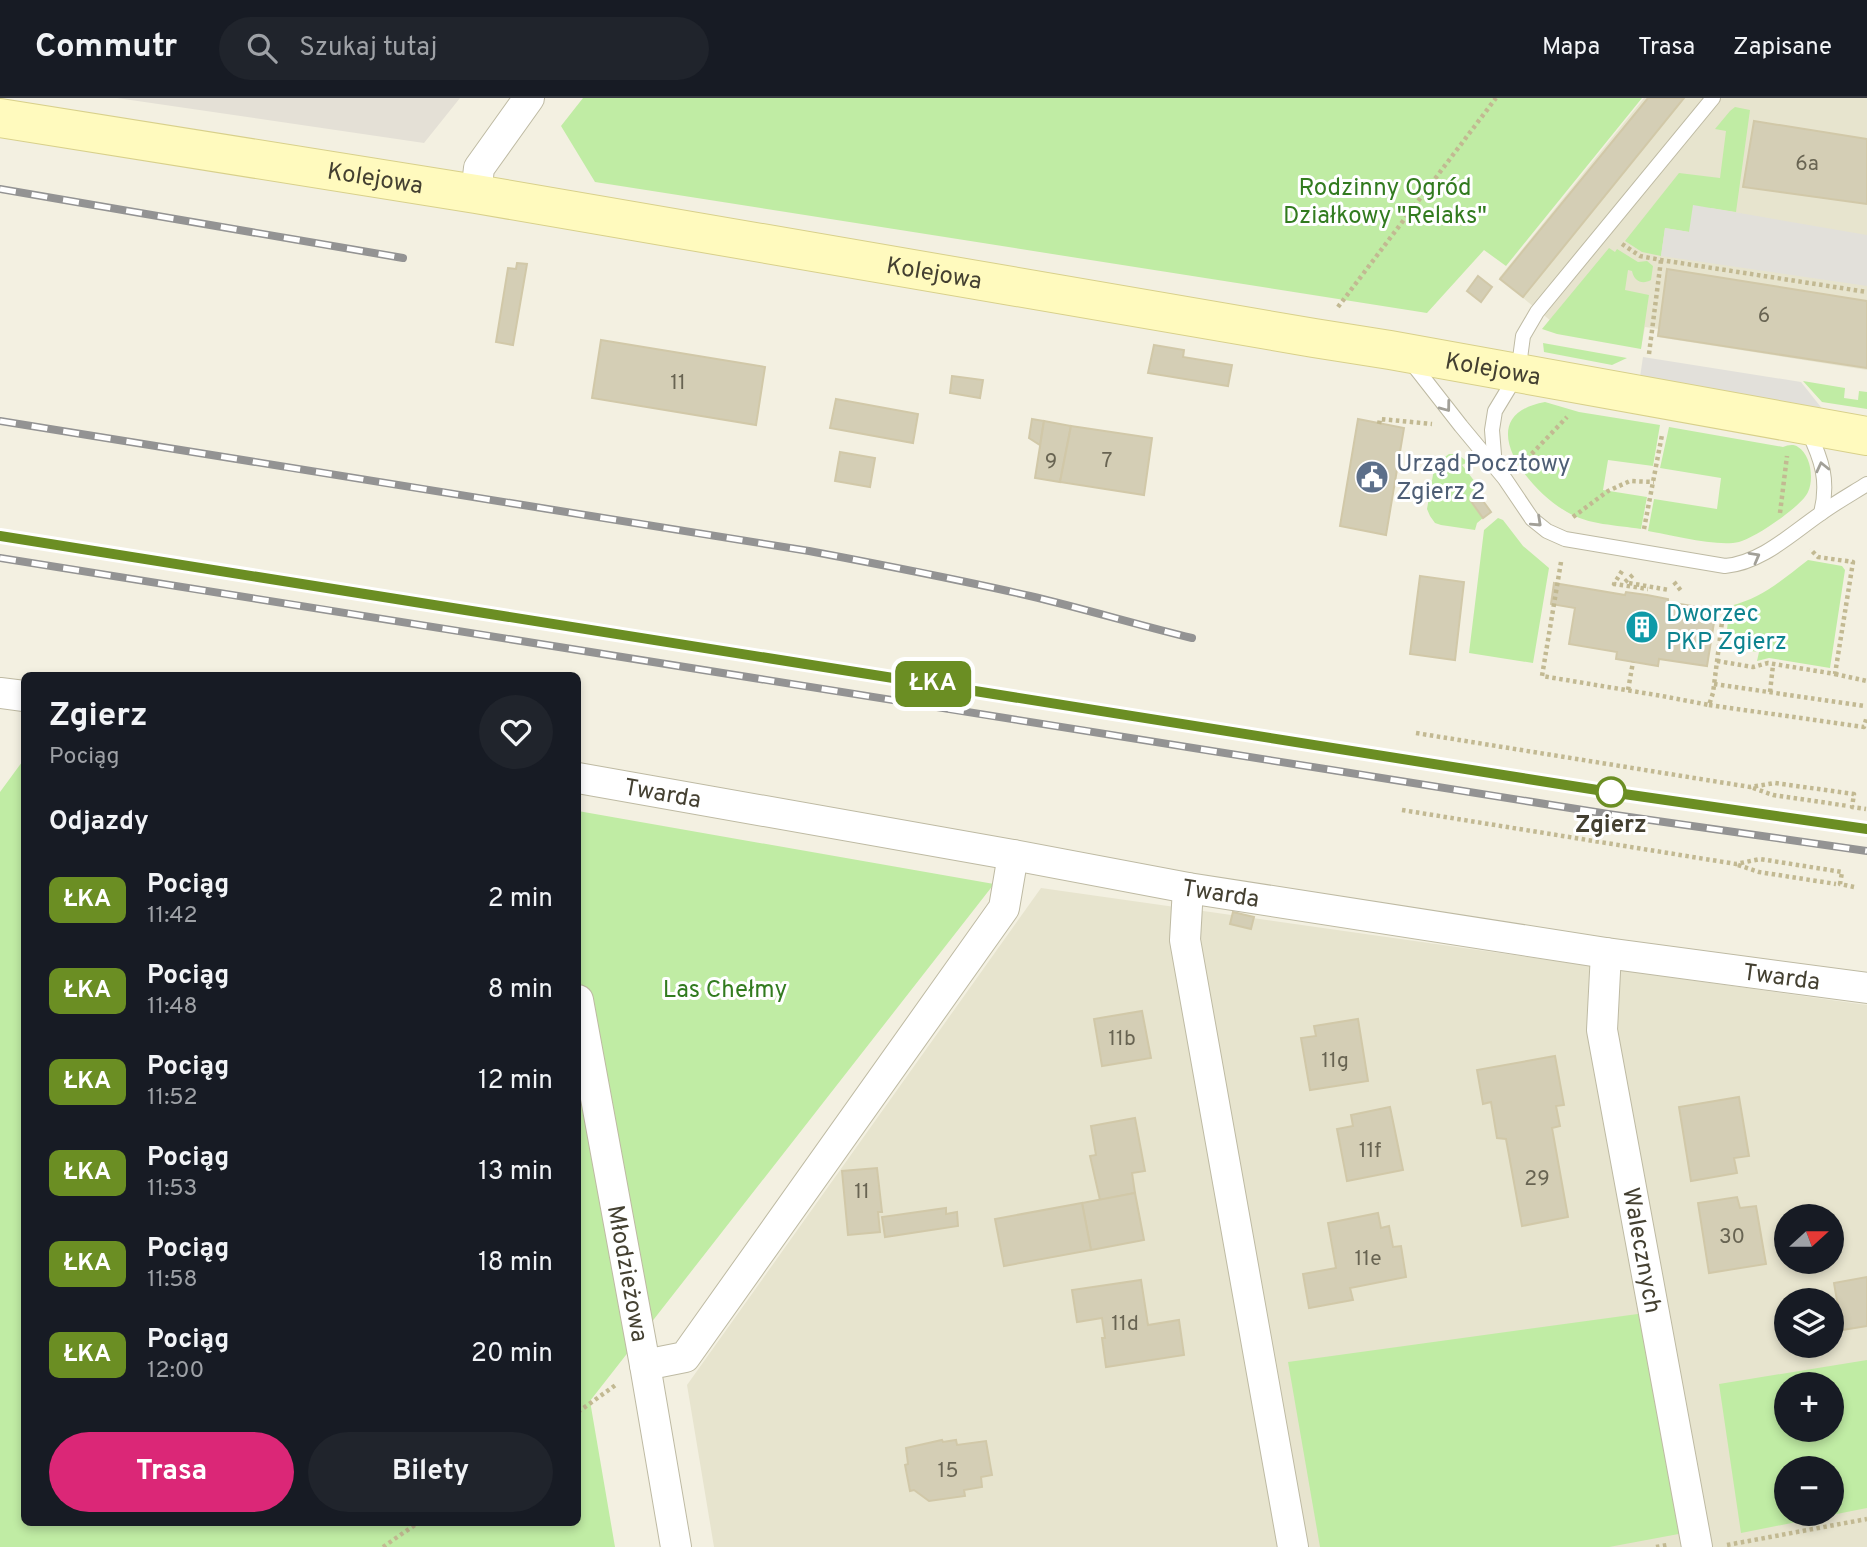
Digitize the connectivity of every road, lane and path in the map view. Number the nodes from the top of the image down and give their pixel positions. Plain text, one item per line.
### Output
1 (529, 98) edge
2 (1496, 98) edge
3 (1713, 98) edge
4 (0, 118) edge
5 (476, 194) junction
6 (1619, 242) dead end
7 (1661, 260) junction
8 (1867, 292) edge
9 (1314, 338) junction
10 (1404, 352) junction
11 (1649, 354) dead end
12 (1518, 373) junction
13 (1669, 400) junction
14 (1575, 409) dead end
15 (1379, 424) dead end
16 (1440, 425) dead end
17 (1796, 435) junction
18 (1867, 436) edge
19 (1500, 474) junction
20 (1654, 482) junction
21 (1867, 484) edge
22 (1821, 513) junction
23 (1566, 539) junction
24 (1780, 543) junction
25 (1810, 549) dead end
26 (1634, 551) junction
27 (1629, 583) dead end
28 (1648, 590) junction
29 (1669, 590) dead end
30 (1722, 622) dead end
31 (1717, 661) junction
32 (1633, 662) dead end
33 (1773, 665) junction
34 (1835, 674) junction
35 (1867, 681) edge
36 (1714, 684) junction
37 (1628, 690) junction
38 (1770, 692) junction
39 (0, 693) edge
40 (21, 696) edge
41 (1709, 705) junction
42 (1864, 706) dead end
43 (1867, 716) edge
44 (1416, 733) dead end
45 (581, 779) edge
46 (1751, 787) junction
47 (1848, 807) dead end
48 (1866, 809) edge
49 (1402, 810) dead end
50 (1013, 855) junction
51 (1736, 864) junction
52 (1836, 884) dead end
53 (1854, 887) dead end
54 (1188, 888) junction
55 (1606, 953) junction
56 (1867, 988) edge
57 (581, 1016) edge
58 (645, 1365) junction
59 (581, 1410) edge
60 (1867, 1519) edge
61 (413, 1526) edge
62 (383, 1547) edge
63 (676, 1547) edge
64 (1293, 1547) edge
65 (1697, 1547) edge
66 (1717, 1547) edge

1 - 5 street
2 - 9 path
3 - 12 lane
4 - 5 street, Kolejowa
5 - 9 street, Kolejowa
6 - 7 path
7 - 8 path
7 - 11 path
9 - 10 street, Kolejowa
10 - 12 street, Kolejowa
10 -> 19 lane
12 - 13 street, Kolejowa
12 - 19 lane
13 - 17 street, Kolejowa
13 - 20 path
14 - 19 path
15 - 16 path
17 - 18 street, Kolejowa
22 -> 17 lane
17 - 24 path
19 -> 23 lane
20 - 23 path
20 - 26 path
21 - 22 lane
22 - 24 lane
23 - 26 lane
23 - 37 path
26 -> 24 lane
25 - 34 path
26 - 28 path
27 - 28 path
28 - 29 path
30 - 31 path
31 - 33 path
31 - 36 path
32 - 37 path
33 - 34 path
33 - 38 path
34 - 35 path
36 - 38 path
36 - 41 path
37 - 41 path
38 - 42 path
39 - 40 street
41 - 43 path
44 - 46 path
45 - 50 street, Twarda
46 - 47 path
46 - 48 path
49 - 51 path
50 - 54 street, Twarda
50 - 58 street
51 - 52 path
51 - 53 path
54 - 55 street, Twarda
54 - 64 street
55 - 56 street, Twarda
55 - 65 street, Walecznych
57 - 58 street, Młodzieżowa
58 - 59 path
58 - 63 street, Młodzieżowa
60 - 66 path
61 - 62 path

